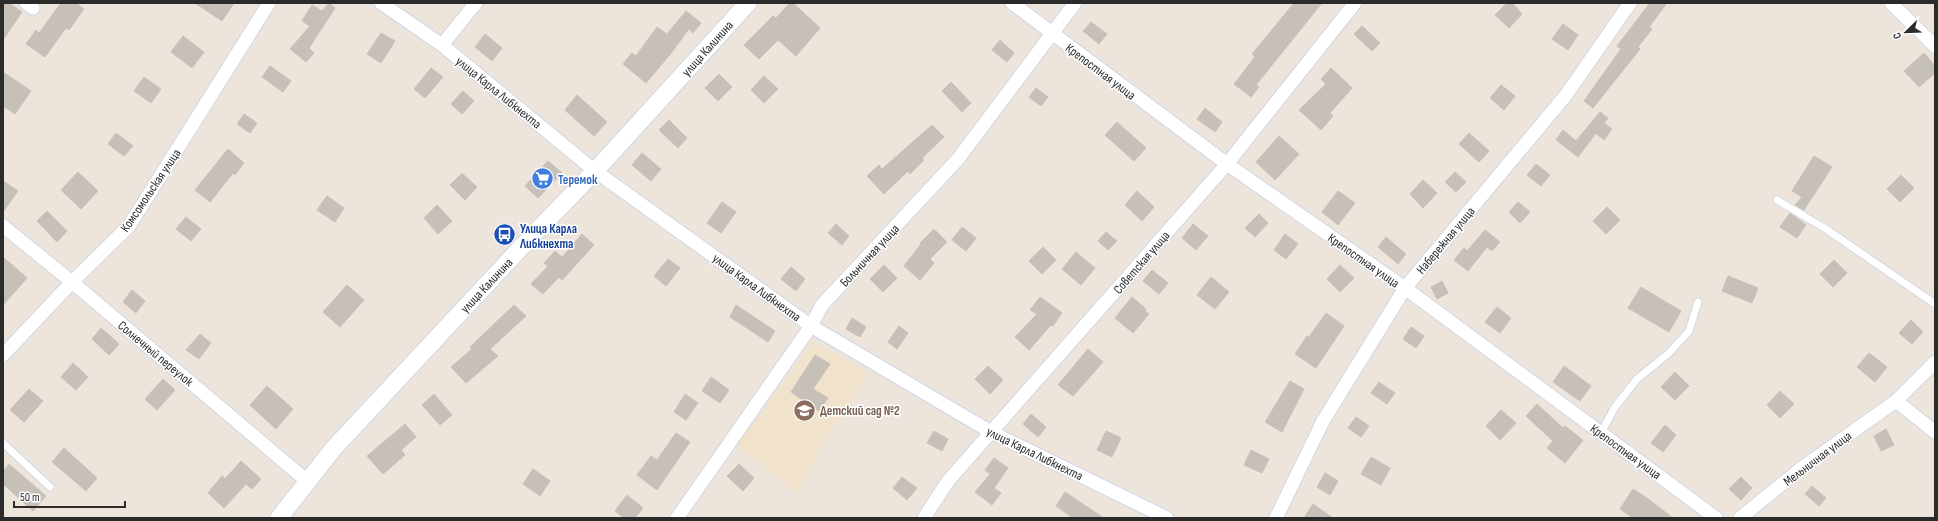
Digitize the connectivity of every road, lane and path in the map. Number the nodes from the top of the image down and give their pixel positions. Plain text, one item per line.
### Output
1 (270, 3) edge
2 (381, 3) edge
3 (476, 3) edge
4 (748, 3) edge
5 (1012, 3) edge
6 (1075, 3) edge
7 (1355, 3) edge
8 (1630, 3) edge
9 (1891, 3) edge
10 (1051, 34) junction
11 (442, 45) junction
12 (1935, 46) edge
13 (1227, 164) junction
14 (595, 171) junction
15 (1777, 200) dead end
16 (3, 226) edge
17 (72, 282) junction
18 (1405, 288) junction
19 (1698, 302) dead end
20 (1935, 304) edge
21 (810, 326) junction
22 (3, 355) edge
23 (1935, 362) edge
24 (1896, 401) junction
25 (991, 432) junction
26 (1935, 432) edge
27 (1601, 433) junction
28 (3, 443) edge
29 (307, 481) junction
30 (50, 486) dead end
31 (279, 518) edge
32 (677, 518) edge
33 (924, 518) edge
34 (1167, 518) edge
35 (1276, 518) edge
36 (1716, 518) edge
37 (1740, 518) edge

1 - 17 street, Комсомольская улица
2 - 11 street, улица Карла Либкнехта
3 - 11 street
4 - 14 street, улица Калинина
5 - 10 street, Крепостная улица
6 - 10 street, Больничная улица
7 - 13 street, Советская улица
8 - 18 street, Набережная улица
9 - 12 street
10 - 13 street, Крепостная улица
10 - 21 street, Больничная улица
11 - 14 street, улица Карла Либкнехта
13 - 18 street, Крепостная улица
13 - 25 street, Советская улица
14 - 21 street, улица Карла Либкнехта
14 - 29 street, улица Калинина
15 - 20 lane
16 - 17 street, Солнечный переулок
17 - 22 street, Комсомольская улица
17 - 29 street, Солнечный переулок
18 - 27 street, Крепостная улица
18 - 35 street, Набережная улица
19 - 27 lane
21 - 25 street, улица Карла Либкнехта
21 - 32 street, Больничная улица
23 - 24 street, Мельничная улица
24 - 26 street
24 - 37 street, Мельничная улица
25 - 33 street, Советская улица
25 - 34 street, улица Карла Либкнехта
27 - 36 street, Крепостная улица
28 - 30 lane
29 - 31 street, улица Калинина

